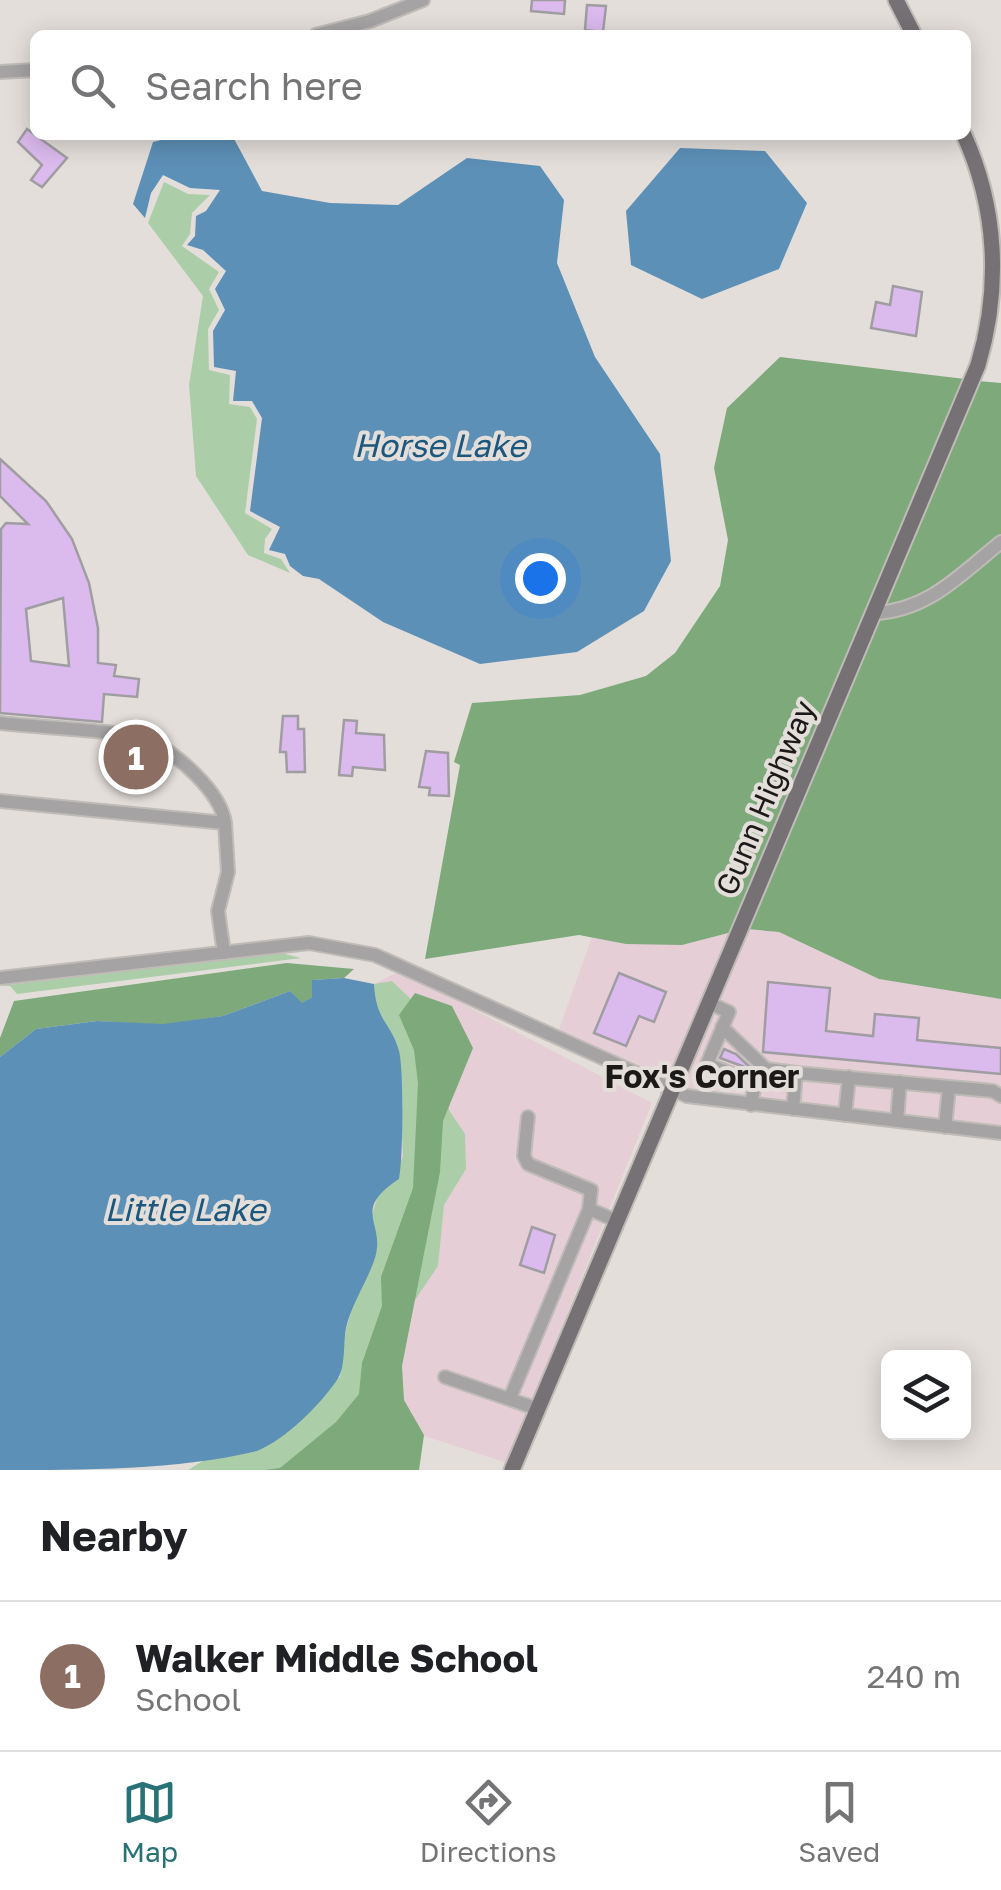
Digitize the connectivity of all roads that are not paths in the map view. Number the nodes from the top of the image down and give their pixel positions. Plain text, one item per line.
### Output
1 (423, 0) edge
2 (896, 0) edge
3 (335, 30) edge
4 (911, 30) edge
5 (30, 70) edge
6 (0, 72) edge
7 (966, 140) edge
8 (1001, 542) edge
9 (874, 613) junction
10 (0, 723) edge
11 (0, 801) edge
12 (225, 823) junction
13 (224, 952) junction
14 (0, 978) edge
15 (710, 1002) junction
16 (722, 1027) junction
17 (686, 1057) junction
18 (707, 1064) junction
19 (766, 1069) junction
20 (796, 1073) junction
21 (850, 1077) junction
22 (900, 1082) junction
23 (755, 1083) junction
24 (950, 1087) junction
25 (672, 1092) junction
26 (1001, 1096) edge
27 (751, 1105) junction
28 (793, 1110) junction
29 (846, 1116) junction
30 (528, 1117) dead end
31 (897, 1122) junction
32 (945, 1127) junction
33 (1001, 1133) edge
34 (589, 1209) junction
35 (618, 1221) junction
36 (445, 1378) dead end
37 (510, 1398) junction
38 (538, 1409) junction
39 (512, 1470) edge

1 - 3 street
2 - 4 main road
5 - 6 street
7 - 9 main road, Gunn Highway
8 - 9 street
9 - 15 main road, Gunn Highway
10 - 12 street
11 - 12 street
12 - 13 street
13 - 14 street
13 - 25 street
15 - 16 street
15 - 17 main road, Gunn Highway
16 - 18 street
16 - 19 street
17 - 18 street
17 - 25 main road, Gunn Highway
18 - 23 street
19 - 20 street
19 - 23 street
20 - 21 street
20 - 28 street
21 - 22 street
21 - 29 street
22 - 24 street
22 - 31 street
23 - 27 street
24 - 26 street
24 - 32 street
25 - 27 street
25 - 35 main road, Gunn Highway
27 - 28 street
28 - 29 street
29 - 31 street
30 - 34 street
31 - 32 street
32 - 33 street
34 - 35 street
34 - 37 street
35 - 38 main road, Gunn Highway
36 - 37 street
37 - 38 street
38 - 39 main road, Gunn Highway

